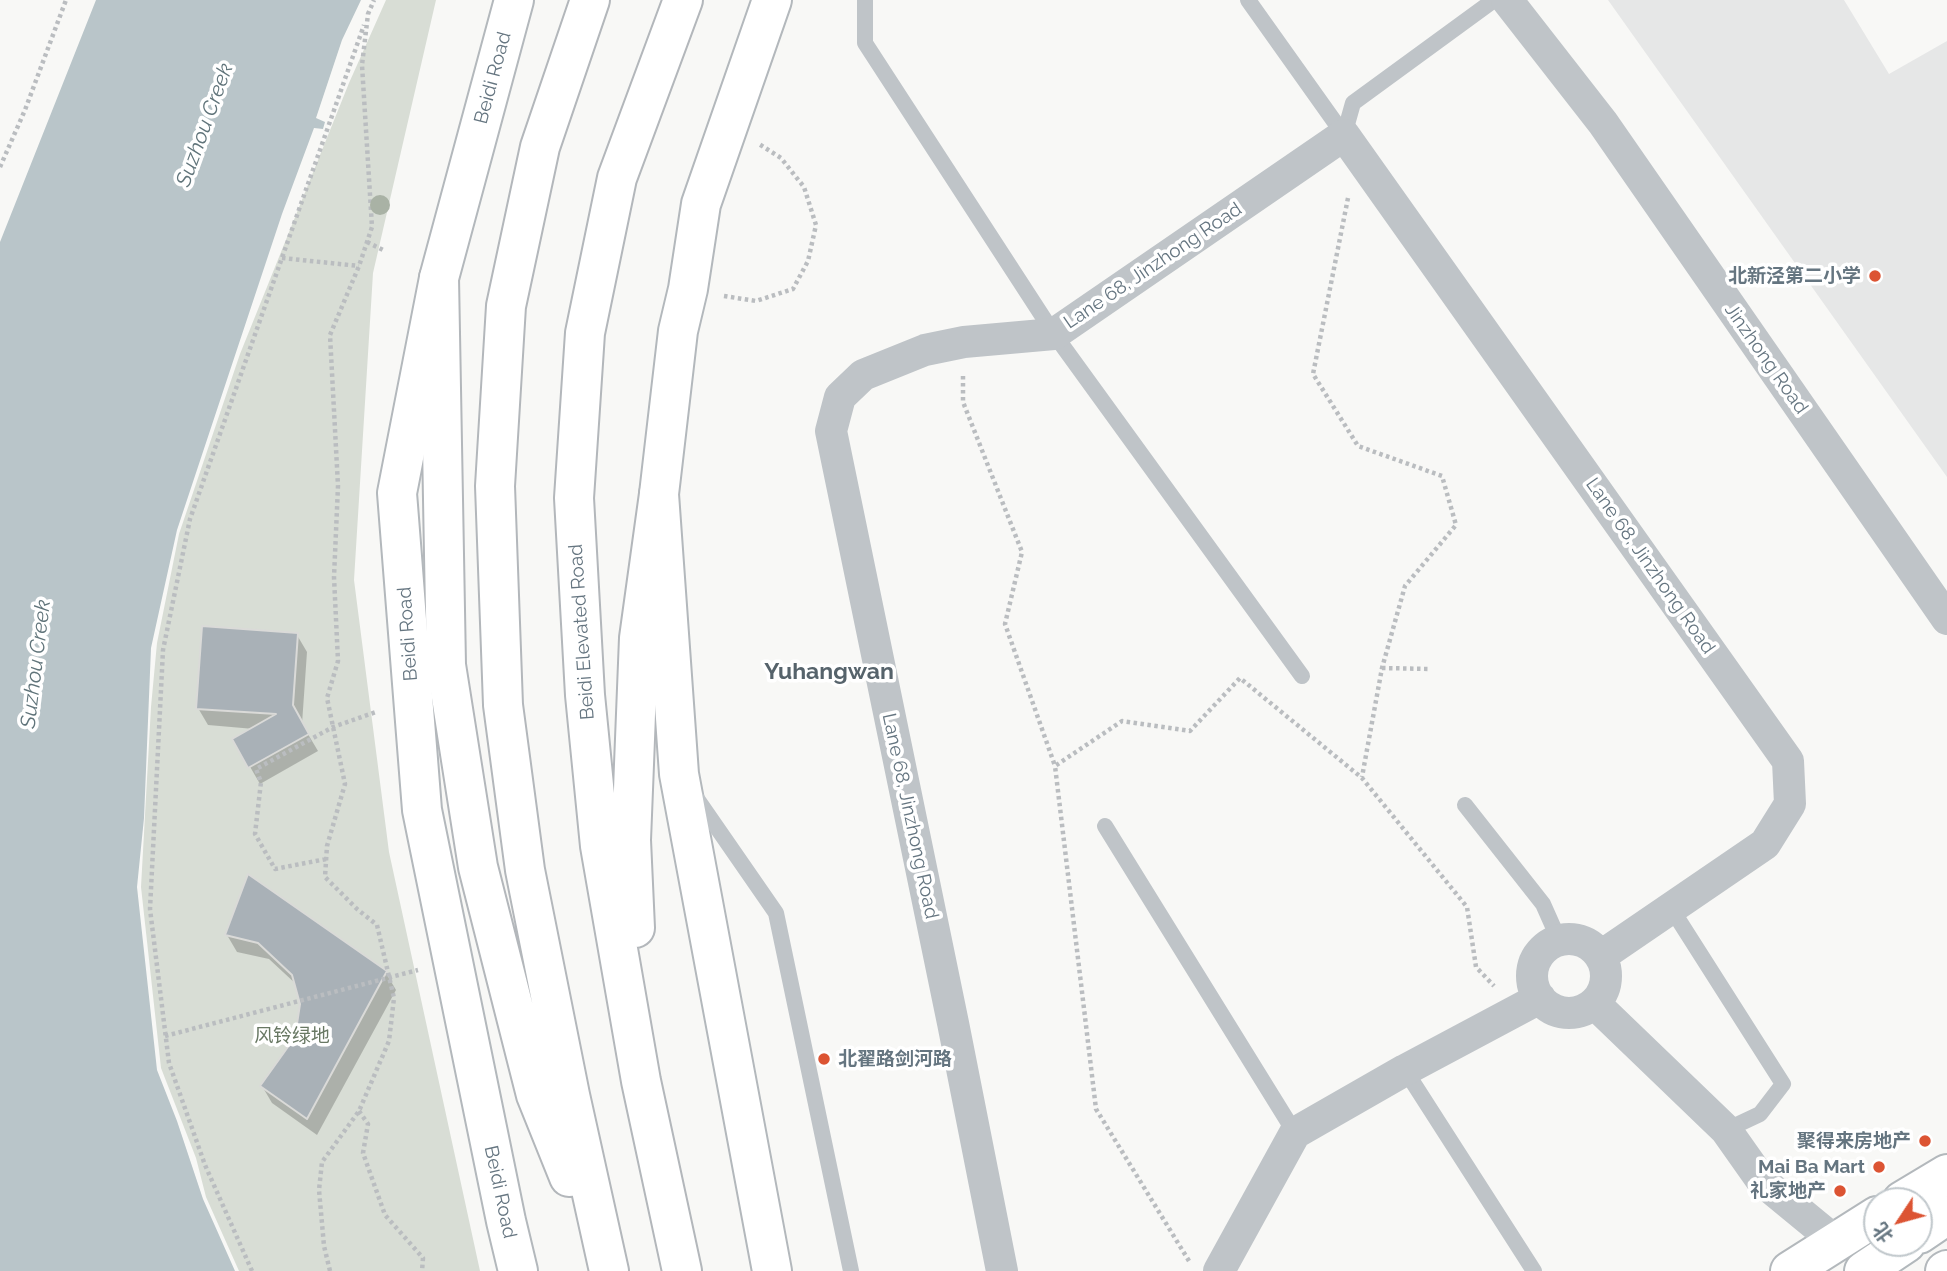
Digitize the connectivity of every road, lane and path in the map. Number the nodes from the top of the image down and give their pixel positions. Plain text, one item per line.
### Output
1 (66, 0) edge
2 (374, 0) edge
3 (514, 0) edge
4 (590, 0) edge
5 (683, 0) edge
6 (772, 0) edge
7 (865, 0) edge
8 (1248, 0) edge
9 (1494, 0) edge
10 (1507, 0) edge
11 (368, 14) junction
12 (726, 131) junction
13 (1351, 145) junction
14 (0, 167) edge
15 (367, 242) junction
16 (385, 251) dead end
17 (282, 258) junction
18 (359, 266) junction
19 (439, 278) junction
20 (688, 289) junction
21 (1054, 334) junction
22 (964, 342) junction
23 (659, 494) junction
24 (1947, 619) edge
25 (1382, 668) junction
26 (1430, 669) dead end
27 (1302, 676) dead end
28 (376, 712) dead end
29 (333, 727) junction
30 (1055, 766) junction
31 (679, 774) junction
32 (1362, 778) junction
33 (1465, 805) dead end
34 (1105, 826) dead end
35 (326, 859) junction
36 (1671, 908) junction
37 (1559, 940) junction
38 (1601, 956) junction
39 (421, 970) dead end
40 (390, 978) junction
41 (1594, 1003) junction
42 (1529, 1004) junction
43 (165, 1037) junction
44 (1405, 1070) junction
45 (641, 1081) junction
46 (359, 1111) junction
47 (1726, 1130) junction
48 (1295, 1133) junction
49 (1947, 1174) edge
50 (1925, 1187) edge
51 (1863, 1224) edge
52 (1835, 1241) junction
53 (1885, 1257) edge
54 (1214, 1270) edge
55 (252, 1271) edge
56 (330, 1271) edge
57 (422, 1271) edge
58 (518, 1271) edge
59 (608, 1271) edge
60 (682, 1271) edge
61 (772, 1271) edge
62 (850, 1271) edge
63 (1002, 1271) edge
64 (1534, 1271) edge
65 (1790, 1271) edge
66 (1864, 1271) edge

1 - 14 path
2 - 11 path
3 - 19 main road, Beidi Road
4 - 59 main road
5 - 45 main road, Beidi Elevated Road
6 - 12 main road
7 - 21 lane
8 - 13 lane
9 - 13 lane
10 - 24 street, Jinzhong Road
11 - 15 path
11 - 17 path
12 - 20 main road
12 - 20 path
13 - 21 street, Lane 68, Jinzhong Road
13 - 25 path
13 - 36 street, Lane 68, Jinzhong Road
15 - 16 path
15 - 18 path
17 - 18 path
17 - 43 path
18 - 29 path
19 - 58 main road, Beidi Road
19 - 59 main road
20 - 23 main road
21 - 22 street, Lane 68, Jinzhong Road
21 - 27 lane
22 - 30 path
22 - 63 street, Lane 68, Jinzhong Road
23 - 31 main road
23 - 45 main road
25 - 26 path
25 - 32 path
28 - 29 path
29 - 35 path
29 - 35 path
30 - 32 path
30 - 54 path
31 - 61 main road
31 - 62 lane
32 - 42 path
33 - 37 lane
34 - 48 lane
35 - 40 path
36 - 38 street, Lane 68, Jinzhong Road
36 - 47 lane
37 - 38 street
37 - 42 street
38 - 41 street
39 - 40 path
40 - 43 path
40 - 46 path
41 - 42 street
41 - 47 street
42 - 44 street
43 - 55 path
44 - 48 street
44 - 64 lane
45 - 60 main road, Beidi Elevated Road
46 - 56 path
46 - 57 path
47 - 52 street
48 - 54 street
49 - 50 main road
51 - 52 main road
52 - 65 main road
53 - 66 main road

